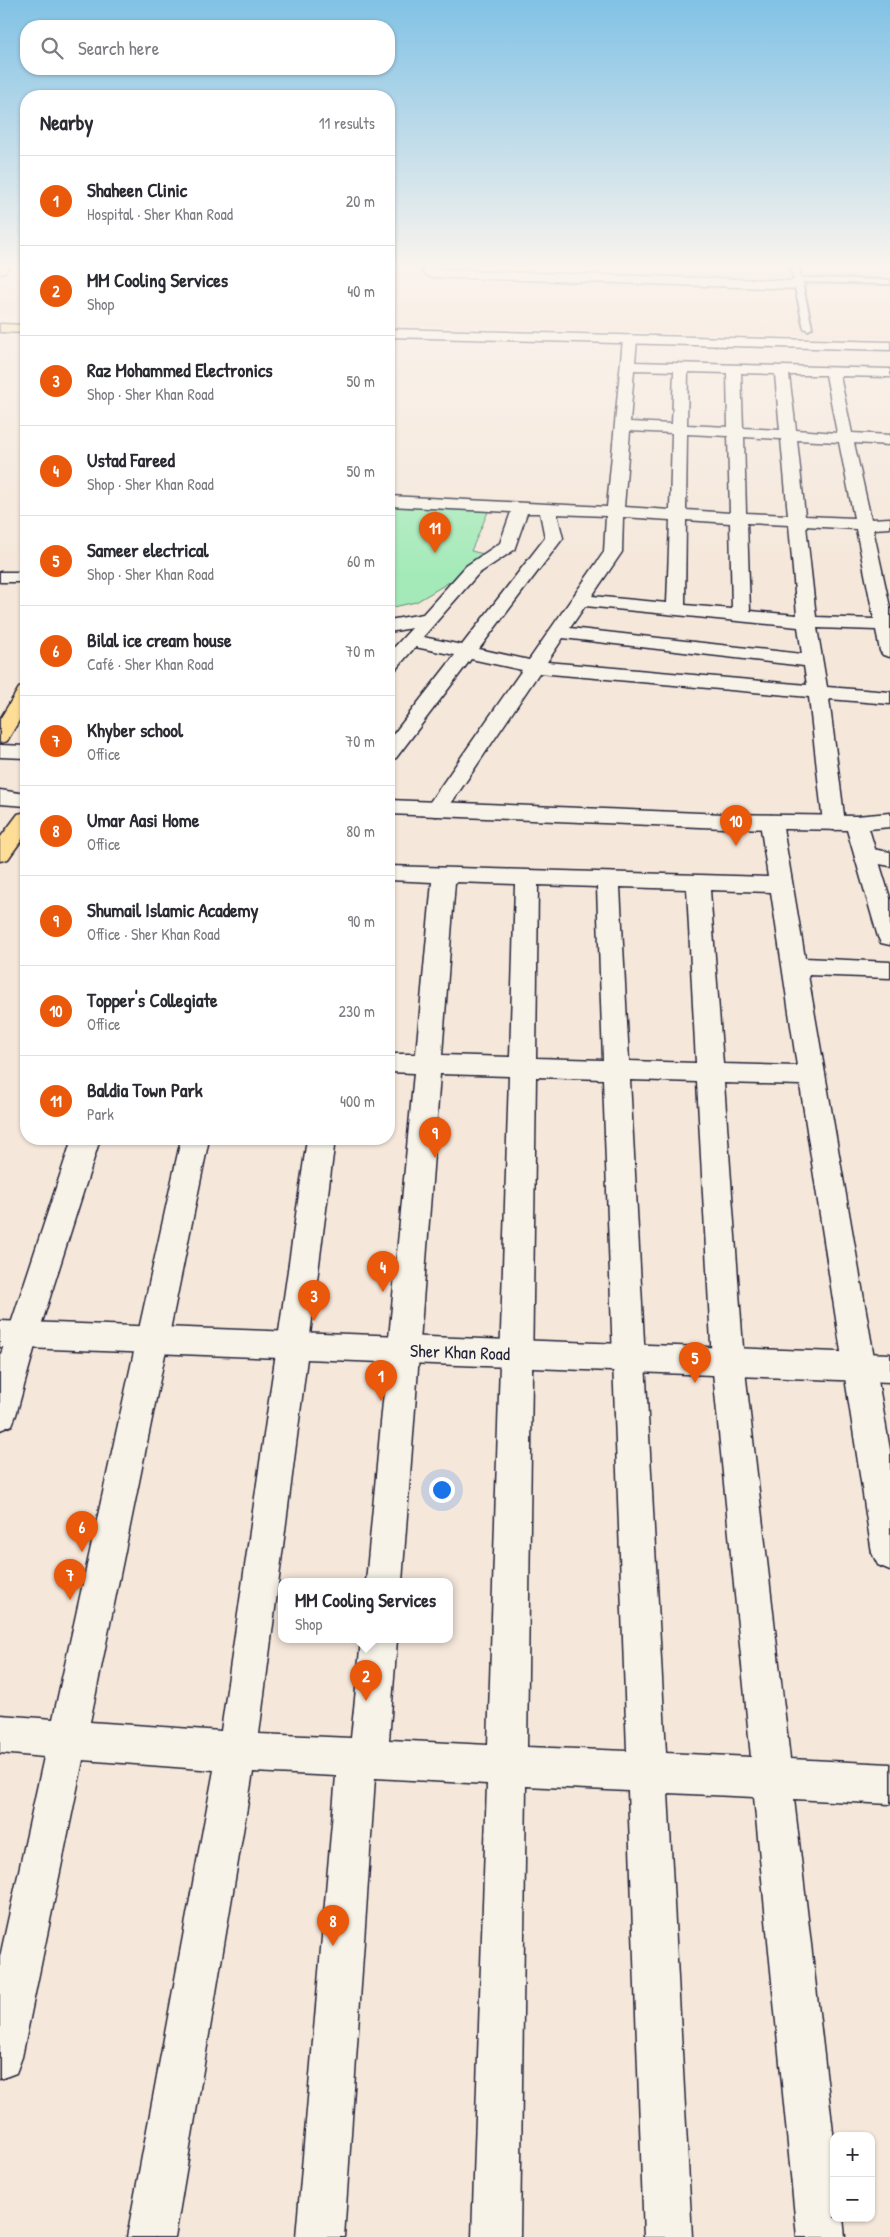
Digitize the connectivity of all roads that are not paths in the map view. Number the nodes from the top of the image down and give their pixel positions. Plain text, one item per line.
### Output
1 (628, 368) edge
2 (680, 368) edge
3 (718, 368) edge
4 (734, 369) junction
5 (782, 370) junction
6 (832, 372) junction
7 (890, 373) edge
8 (623, 426) junction
9 (679, 429) junction
10 (736, 432) junction
11 (788, 434) junction
12 (846, 438) junction
13 (890, 440) edge
14 (395, 501) edge
15 (521, 507) junction
16 (547, 508) junction
17 (615, 511) junction
18 (676, 514) junction
19 (738, 517) junction
20 (795, 520) junction
21 (864, 524) junction
22 (890, 524) edge
23 (0, 576) edge
24 (20, 577) edge
25 (580, 600) junction
26 (676, 610) junction
27 (741, 617) junction
28 (429, 619) junction
29 (806, 622) junction
30 (395, 625) edge
31 (887, 625) edge
32 (558, 632) junction
33 (411, 640) junction
34 (890, 651) edge
35 (467, 652) junction
36 (395, 658) edge
37 (813, 661) junction
38 (534, 667) junction
39 (818, 693) junction
40 (890, 698) edge
41 (20, 702) edge
42 (0, 737) edge
43 (395, 746) edge
44 (0, 751) edge
45 (20, 752) edge
46 (0, 797) edge
47 (20, 799) edge
48 (395, 807) edge
49 (436, 809) junction
50 (890, 820) edge
51 (771, 822) junction
52 (845, 823) junction
53 (20, 826) edge
54 (0, 854) edge
55 (866, 855) junction
56 (890, 859) edge
57 (395, 873) edge
58 (444, 875) junction
59 (527, 878) junction
60 (608, 880) junction
61 (698, 883) junction
62 (782, 886) junction
63 (886, 908) edge
64 (890, 937) edge
65 (795, 966) junction
66 (890, 970) edge
67 (395, 1063) edge
68 (428, 1064) junction
69 (522, 1067) junction
70 (616, 1070) junction
71 (710, 1073) junction
72 (813, 1076) junction
73 (84, 1145) edge
74 (194, 1145) edge
75 (320, 1145) edge
76 (11, 1334) edge
77 (152, 1340) junction
78 (293, 1345) junction
79 (404, 1349) junction
80 (516, 1354) junction
81 (628, 1358) junction
82 (728, 1362) junction
83 (875, 1367) edge
84 (0, 1415) edge
85 (890, 1553) edge
86 (384, 1578) edge
87 (379, 1643) edge
88 (0, 1734) edge
89 (67, 1739) junction
90 (237, 1752) junction
91 (363, 1758) junction
92 (508, 1765) junction
93 (647, 1772) junction
94 (773, 1778) junction
95 (890, 1784) edge
96 (0, 2057) edge
97 (152, 2237) edge
98 (320, 2237) edge
99 (496, 2237) edge
100 (668, 2237) edge
101 (821, 2237) edge

1 - 8 street
2 - 9 street
3 - 4 street
4 - 5 street
4 - 10 street
5 - 6 street
5 - 11 street
6 - 7 street
6 - 12 street
8 - 9 street
8 - 17 street
9 - 10 street
9 - 18 street
10 - 11 street
10 - 19 street
11 - 12 street
11 - 20 street
12 - 13 street
12 - 21 street
14 - 15 street
15 - 16 street
15 - 28 street
16 - 17 street
16 - 35 street
17 - 18 street
17 - 25 street
18 - 19 street
18 - 26 street
19 - 20 street
19 - 27 street
20 - 21 street
20 - 29 street
21 - 22 street
21 - 31 street
23 - 24 street
25 - 26 street
25 - 32 street
26 - 27 street
27 - 29 street
28 - 30 street
28 - 33 street
29 - 31 street
29 - 37 street
31 - 34 street
32 - 37 street
32 - 38 street
33 - 35 street
33 - 36 street
35 - 38 street
35 - 43 street
37 - 39 street
38 - 39 street
38 - 49 street
39 - 40 street
39 - 52 street
41 - 42 main road
44 - 45 street
46 - 47 street
48 - 49 street
49 - 51 street
50 - 52 street
51 - 52 street
51 - 62 street
52 - 55 street
53 - 54 main road
55 - 56 street
55 - 63 street
57 - 58 street
58 - 59 street
58 - 68 street
59 - 60 street
59 - 69 street
60 - 61 street
60 - 70 street
61 - 62 street
61 - 71 street
62 - 65 street
63 - 64 street
65 - 66 street
65 - 72 street
67 - 68 street
68 - 69 street
68 - 79 street
69 - 70 street
69 - 80 street
70 - 71 street
70 - 81 street
71 - 72 street
71 - 82 street
72 - 83 street
73 - 76 street
74 - 77 street
75 - 78 street
76 - 77 street, Sher Khan Road
76 - 84 street
77 - 78 street, Sher Khan Road
77 - 89 street
78 - 79 street, Sher Khan Road
78 - 90 street
79 - 80 street, Sher Khan Road
79 - 86 street
80 - 81 street, Sher Khan Road
80 - 92 street
81 - 82 street, Sher Khan Road
81 - 93 street
82 - 83 street, Sher Khan Road
82 - 94 street
83 - 85 street
87 - 91 street
88 - 89 street
89 - 90 street
89 - 96 street
90 - 91 street
90 - 97 street
91 - 92 street
91 - 98 street
92 - 93 street
92 - 99 street
93 - 94 street
93 - 100 street
94 - 95 street
94 - 101 street

